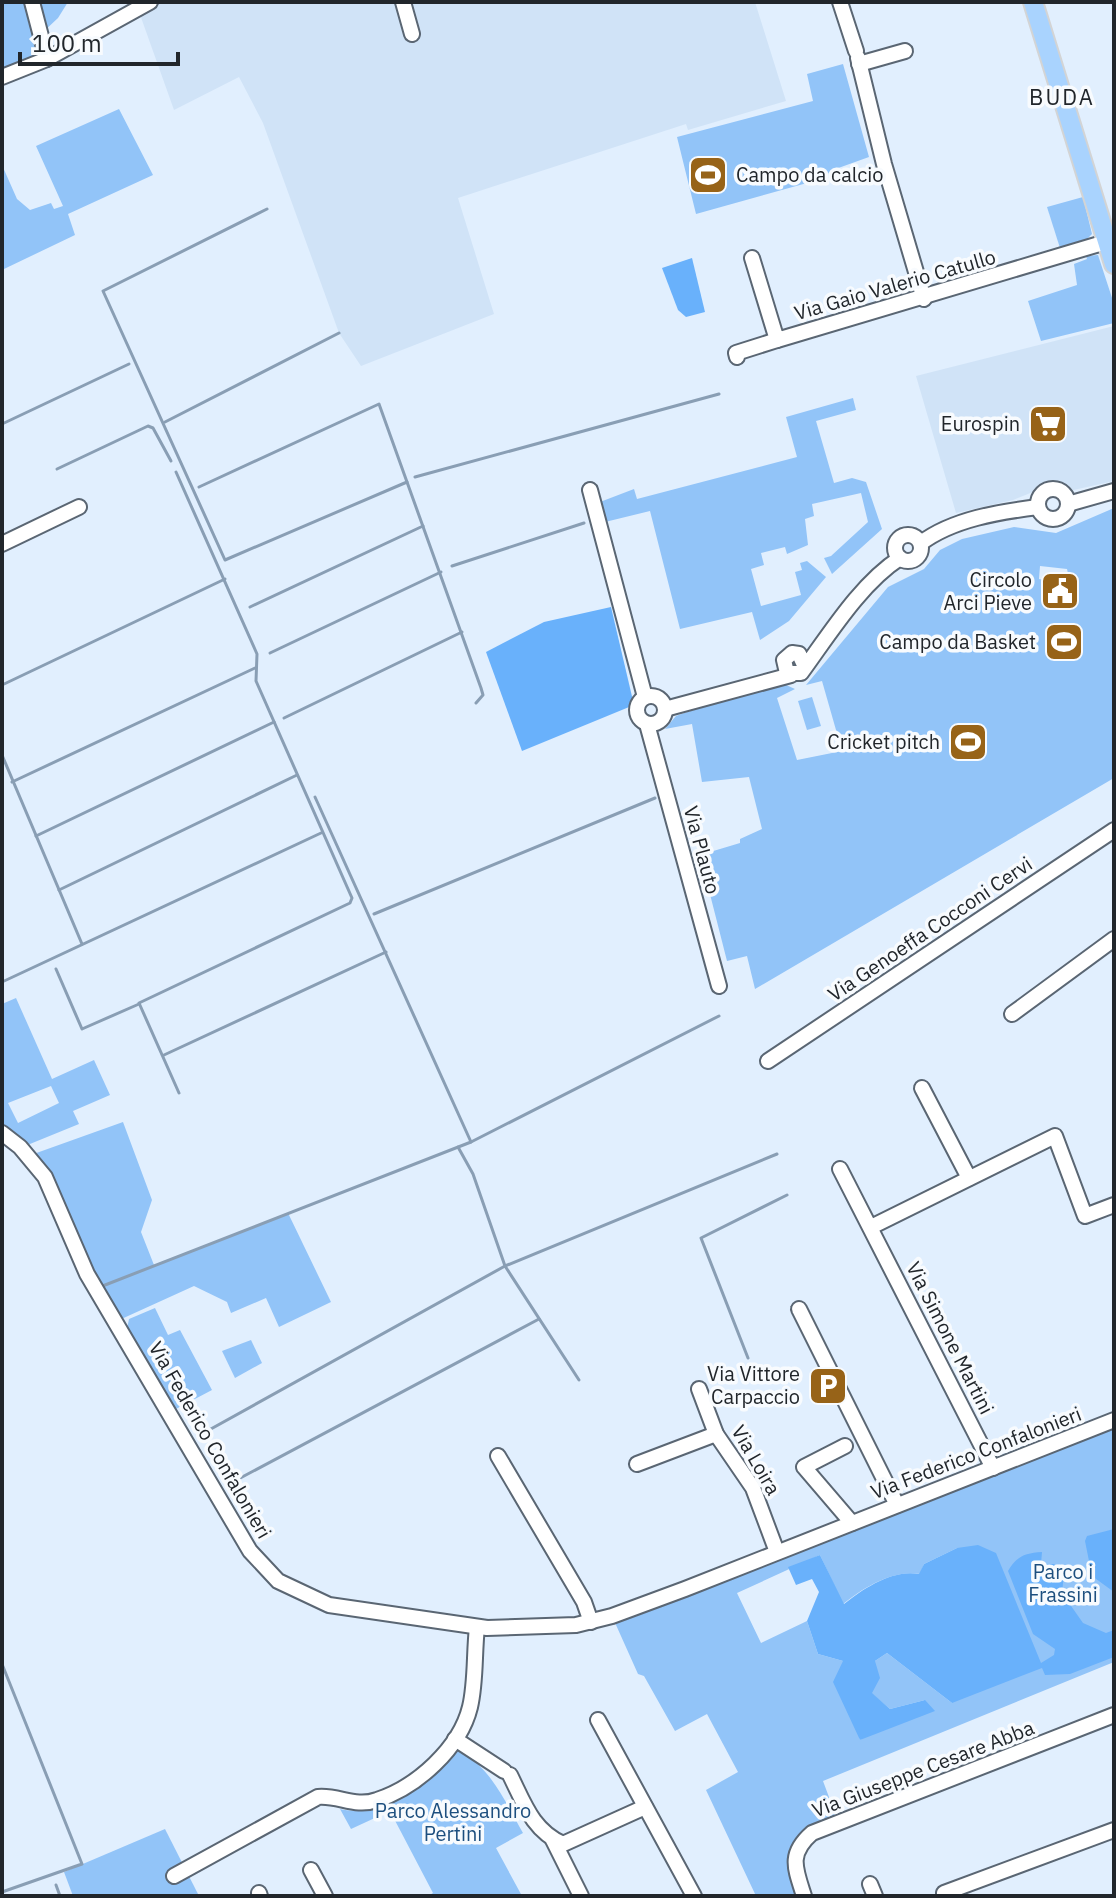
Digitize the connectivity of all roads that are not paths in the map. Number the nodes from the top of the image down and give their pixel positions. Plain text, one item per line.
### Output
1 (32, 2) edge
2 (150, 2) edge
3 (403, 2) edge
4 (840, 2) edge
5 (1033, 2) edge
6 (412, 34) dead end
7 (905, 51) dead end
8 (858, 58) junction
9 (47, 59) junction
10 (2, 77) edge
11 (1106, 242) junction
12 (752, 258) dead end
13 (1114, 264) edge
14 (924, 299) junction
15 (777, 340) junction
16 (737, 357) dead end
17 (590, 490) dead end
18 (1114, 491) edge
19 (1068, 504) junction
20 (79, 507) dead end
21 (1038, 507) junction
22 (2, 544) edge
23 (834, 629) junction
24 (796, 653) junction
25 (805, 667) junction
26 (787, 669) junction
27 (645, 697) junction
28 (665, 709) junction
29 (647, 724) junction
30 (1114, 830) edge
31 (1114, 939) edge
32 (719, 986) dead end
33 (1012, 1014) dead end
34 (768, 1061) dead end
35 (922, 1088) dead end
36 (2, 1133) edge
37 (840, 1169) dead end
38 (969, 1178) junction
39 (1114, 1205) edge
40 (871, 1227) junction
41 (799, 1309) dead end
42 (699, 1389) dead end
43 (1114, 1420) edge
44 (716, 1434) junction
45 (845, 1446) dead end
46 (498, 1456) dead end
47 (637, 1464) dead end
48 (993, 1468) junction
49 (897, 1505) junction
50 (852, 1523) junction
51 (777, 1552) junction
52 (591, 1622) junction
53 (477, 1627) junction
54 (1114, 1715) edge
55 (598, 1720) dead end
56 (455, 1739) junction
57 (645, 1807) junction
58 (1114, 1830) edge
59 (553, 1840) junction
60 (311, 1870) dead end
61 (174, 1876) dead end
62 (325, 1896) edge
63 (581, 1896) edge
64 (694, 1896) edge
65 (804, 1896) edge
66 (945, 1896) edge

1 - 9 street
2 - 9 street
3 - 6 street
4 - 8 street
5 - 11 main road
7 - 8 street
8 - 14 street
9 - 10 street
11 - 13 main road
11 - 14 street, Via Gaio Valerio Catullo
12 - 15 street, Via Gaio Valerio Catullo
14 - 15 street, Via Gaio Valerio Catullo
15 - 16 street
17 - 27 street, Via Plauto
18 - 19 street
19 - 21 street
19 - 21 street
20 - 22 street
21 - 23 street
23 - 24 street
23 - 25 street
24 - 25 street
24 - 26 street
25 - 26 street
26 - 28 street
27 - 28 street
27 - 29 street, Via Plauto
28 - 29 street
29 - 32 street, Via Plauto
30 - 34 street, Via Genoeffa Cocconi Cervi
31 - 33 street
35 - 38 street
36 - 53 street, Via Federico Confalonieri
37 - 40 street, Via Simone Martini
38 - 39 street
38 - 40 street
40 - 48 street, Via Simone Martini
41 - 49 street
42 - 44 street, Via Loira
43 - 48 street, Via Federico Confalonieri
44 - 47 street
44 - 51 street, Via Loira
45 - 50 street
46 - 52 street
48 - 49 street, Via Federico Confalonieri
49 - 50 street, Via Federico Confalonieri
50 - 51 street, Via Federico Confalonieri
51 - 52 street, Via Federico Confalonieri
52 - 53 street, Via Federico Confalonieri
53 - 56 street
54 - 65 street, Via Giuseppe Cesare Abba
55 - 57 street
56 - 59 street
56 - 61 street
57 - 59 street
57 - 64 street
58 - 66 street
59 - 63 street
60 - 62 street

